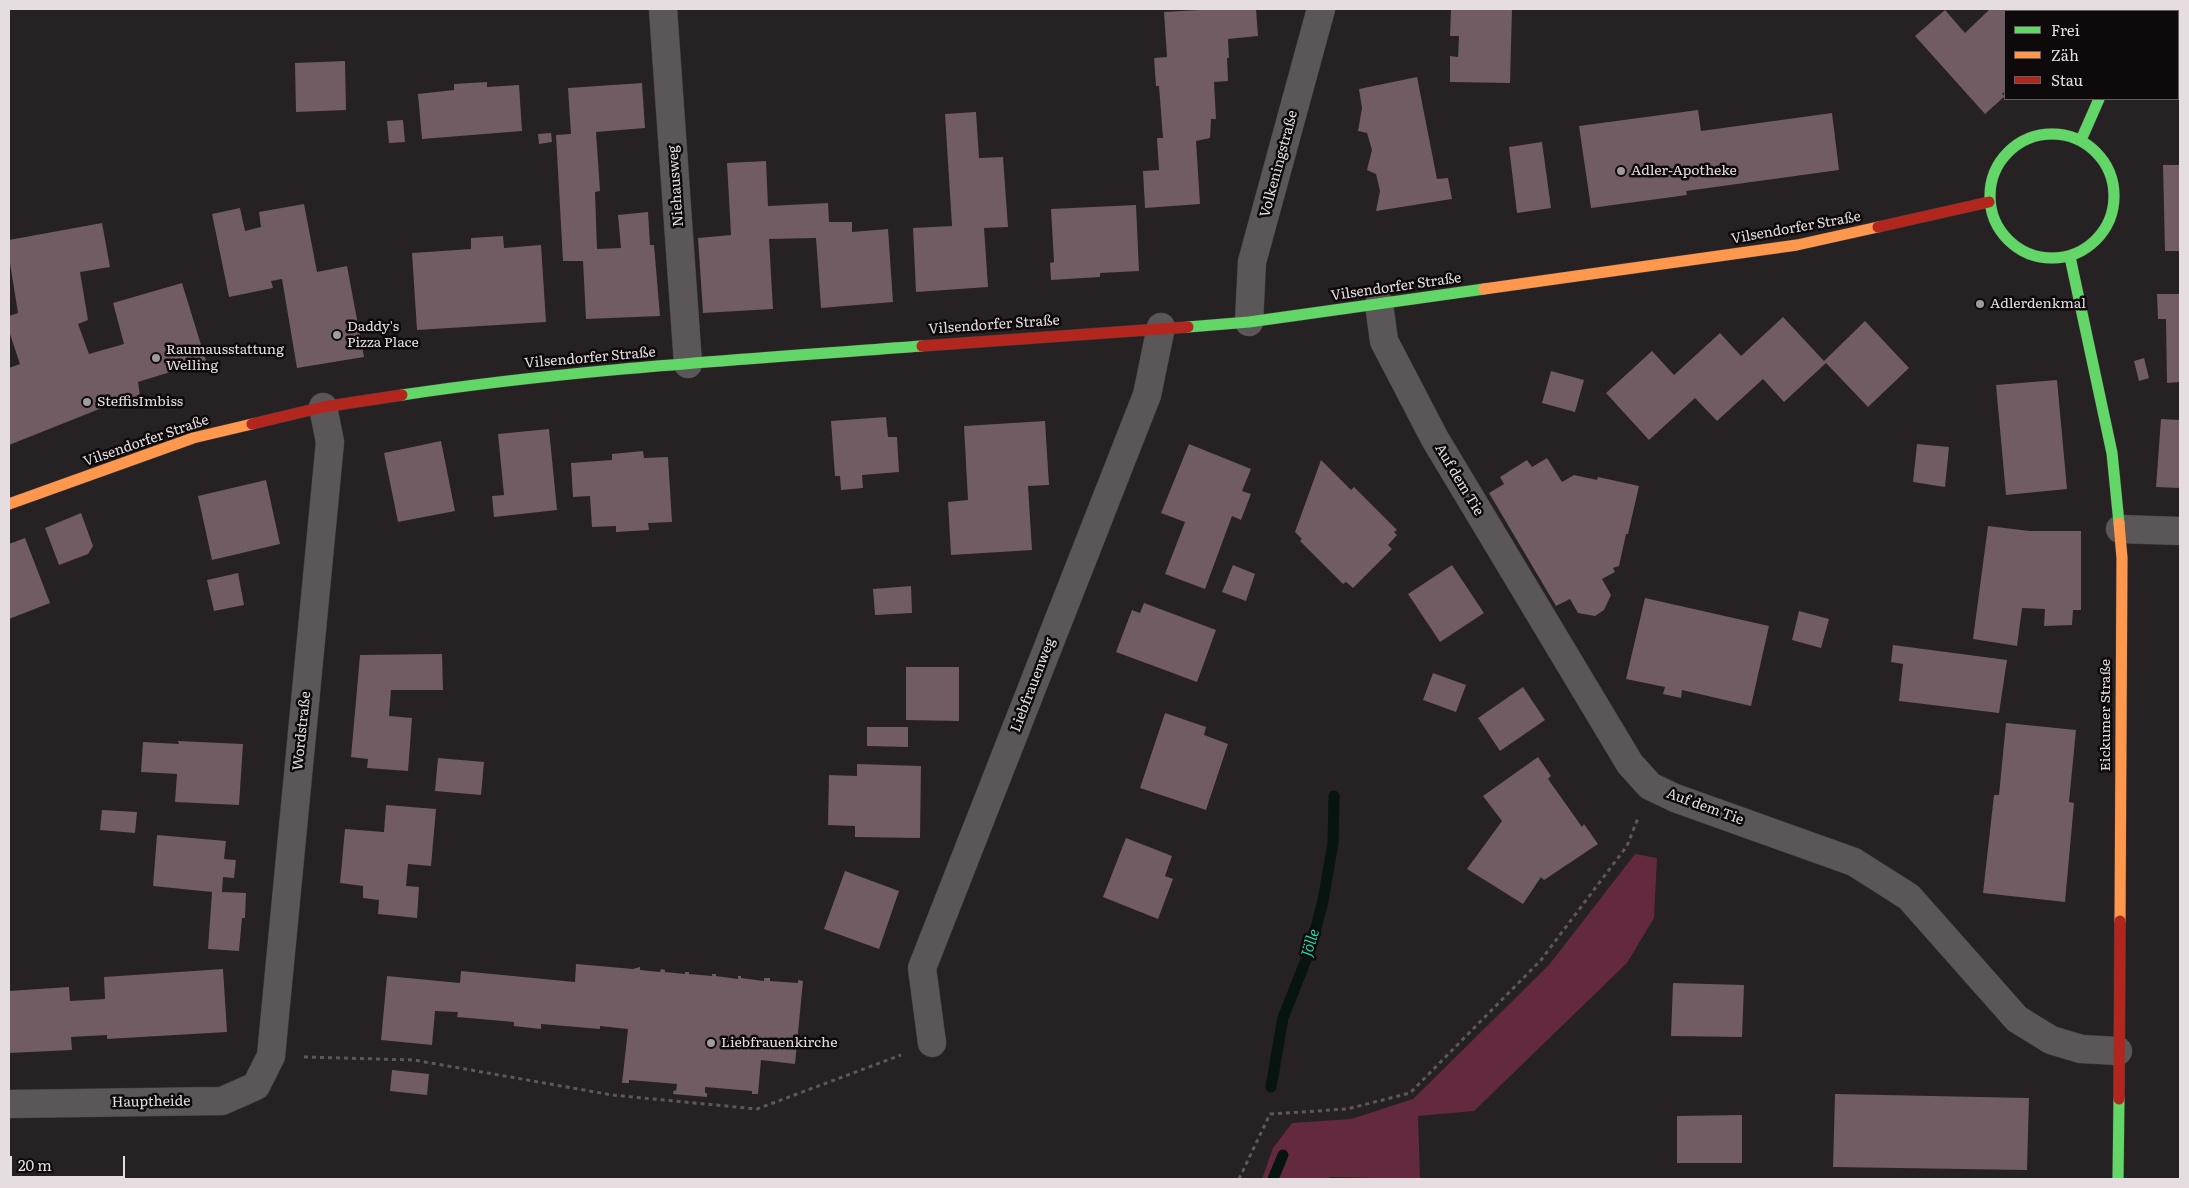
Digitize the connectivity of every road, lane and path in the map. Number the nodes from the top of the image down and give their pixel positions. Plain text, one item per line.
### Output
1 (663, 9) edge
2 (1321, 9) edge
3 (2099, 100) edge
4 (2081, 140) junction
5 (1989, 202) junction
6 (2070, 257) junction
7 (1379, 304) junction
8 (1248, 322) junction
9 (1160, 327) junction
10 (688, 364) junction
11 (322, 407) junction
12 (9, 504) edge
13 (2120, 529) junction
14 (2180, 531) edge
15 (1650, 786) junction
16 (932, 1043) joint
17 (2118, 1051) junction
18 (271, 1056) junction
19 (9, 1104) edge
20 (1239, 1179) edge
21 (2118, 1179) edge

1 - 10 street, Niehausweg
2 - 8 street, Volkeningstraße
3 - 4 main road
4 - 5 main road
4 - 6 main road
5 - 6 main road
5 - 7 main road, Vilsendorfer Straße
6 - 13 main road, Eickumer Straße
7 - 8 main road, Vilsendorfer Straße
7 - 15 street, Auf dem Tie
8 - 9 main road, Vilsendorfer Straße
9 - 10 main road, Vilsendorfer Straße
9 - 16 street, Liebfrauenweg
10 - 11 main road, Vilsendorfer Straße
11 - 12 main road, Vilsendorfer Straße
11 - 18 street, Wordstraße
13 - 14 street
13 - 17 main road, Eickumer Straße
15 - 17 street, Auf dem Tie
15 - 20 path
16 - 18 path
17 - 21 main road, Eickumer Straße
18 - 19 street, Hauptheide

